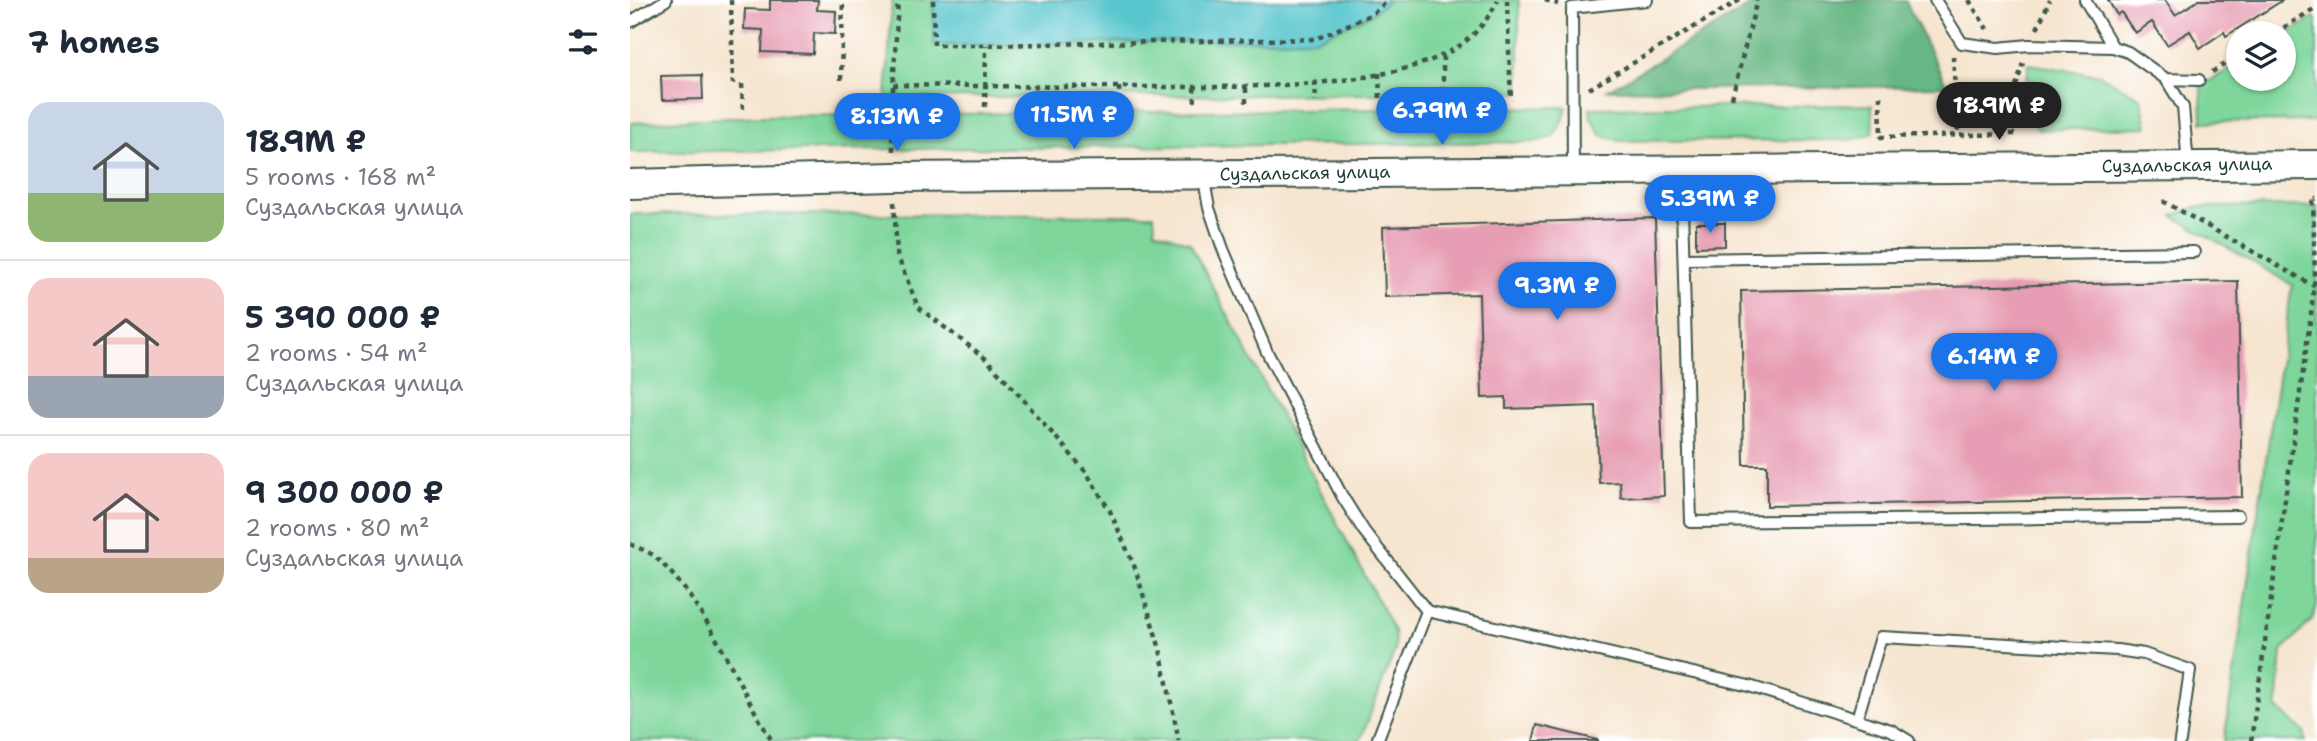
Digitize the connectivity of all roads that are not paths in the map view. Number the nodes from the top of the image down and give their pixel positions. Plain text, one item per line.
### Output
1 (666, 0) edge
2 (1647, 0) edge
3 (1935, 0) edge
4 (2085, 0) edge
5 (630, 23) edge
6 (2113, 47) junction
7 (2166, 79) junction
8 (2199, 80) road end
9 (2188, 165) junction
10 (2317, 165) edge
11 (1681, 169) junction
12 (1573, 171) junction
13 (1203, 174) junction
14 (630, 184) edge
15 (2194, 252) dead end
16 (1684, 259) junction
17 (2238, 516) dead end
18 (1427, 611) junction
19 (1857, 719) junction
20 (1377, 741) edge
21 (1909, 741) edge
22 (2179, 741) edge

1 - 5 lane
2 - 12 lane
3 - 6 lane
4 - 6 lane
6 - 7 lane
7 - 8 lane
7 - 9 lane
9 - 10 street, Суздальская улица
9 - 11 street, Суздальская улица
11 - 12 street, Суздальская улица
11 - 16 lane
12 - 13 street, Суздальская улица
13 - 14 street, Суздальская улица
13 - 18 lane
15 - 16 lane
16 - 17 lane
18 - 19 lane
18 - 20 lane
19 - 21 lane
19 - 22 lane

